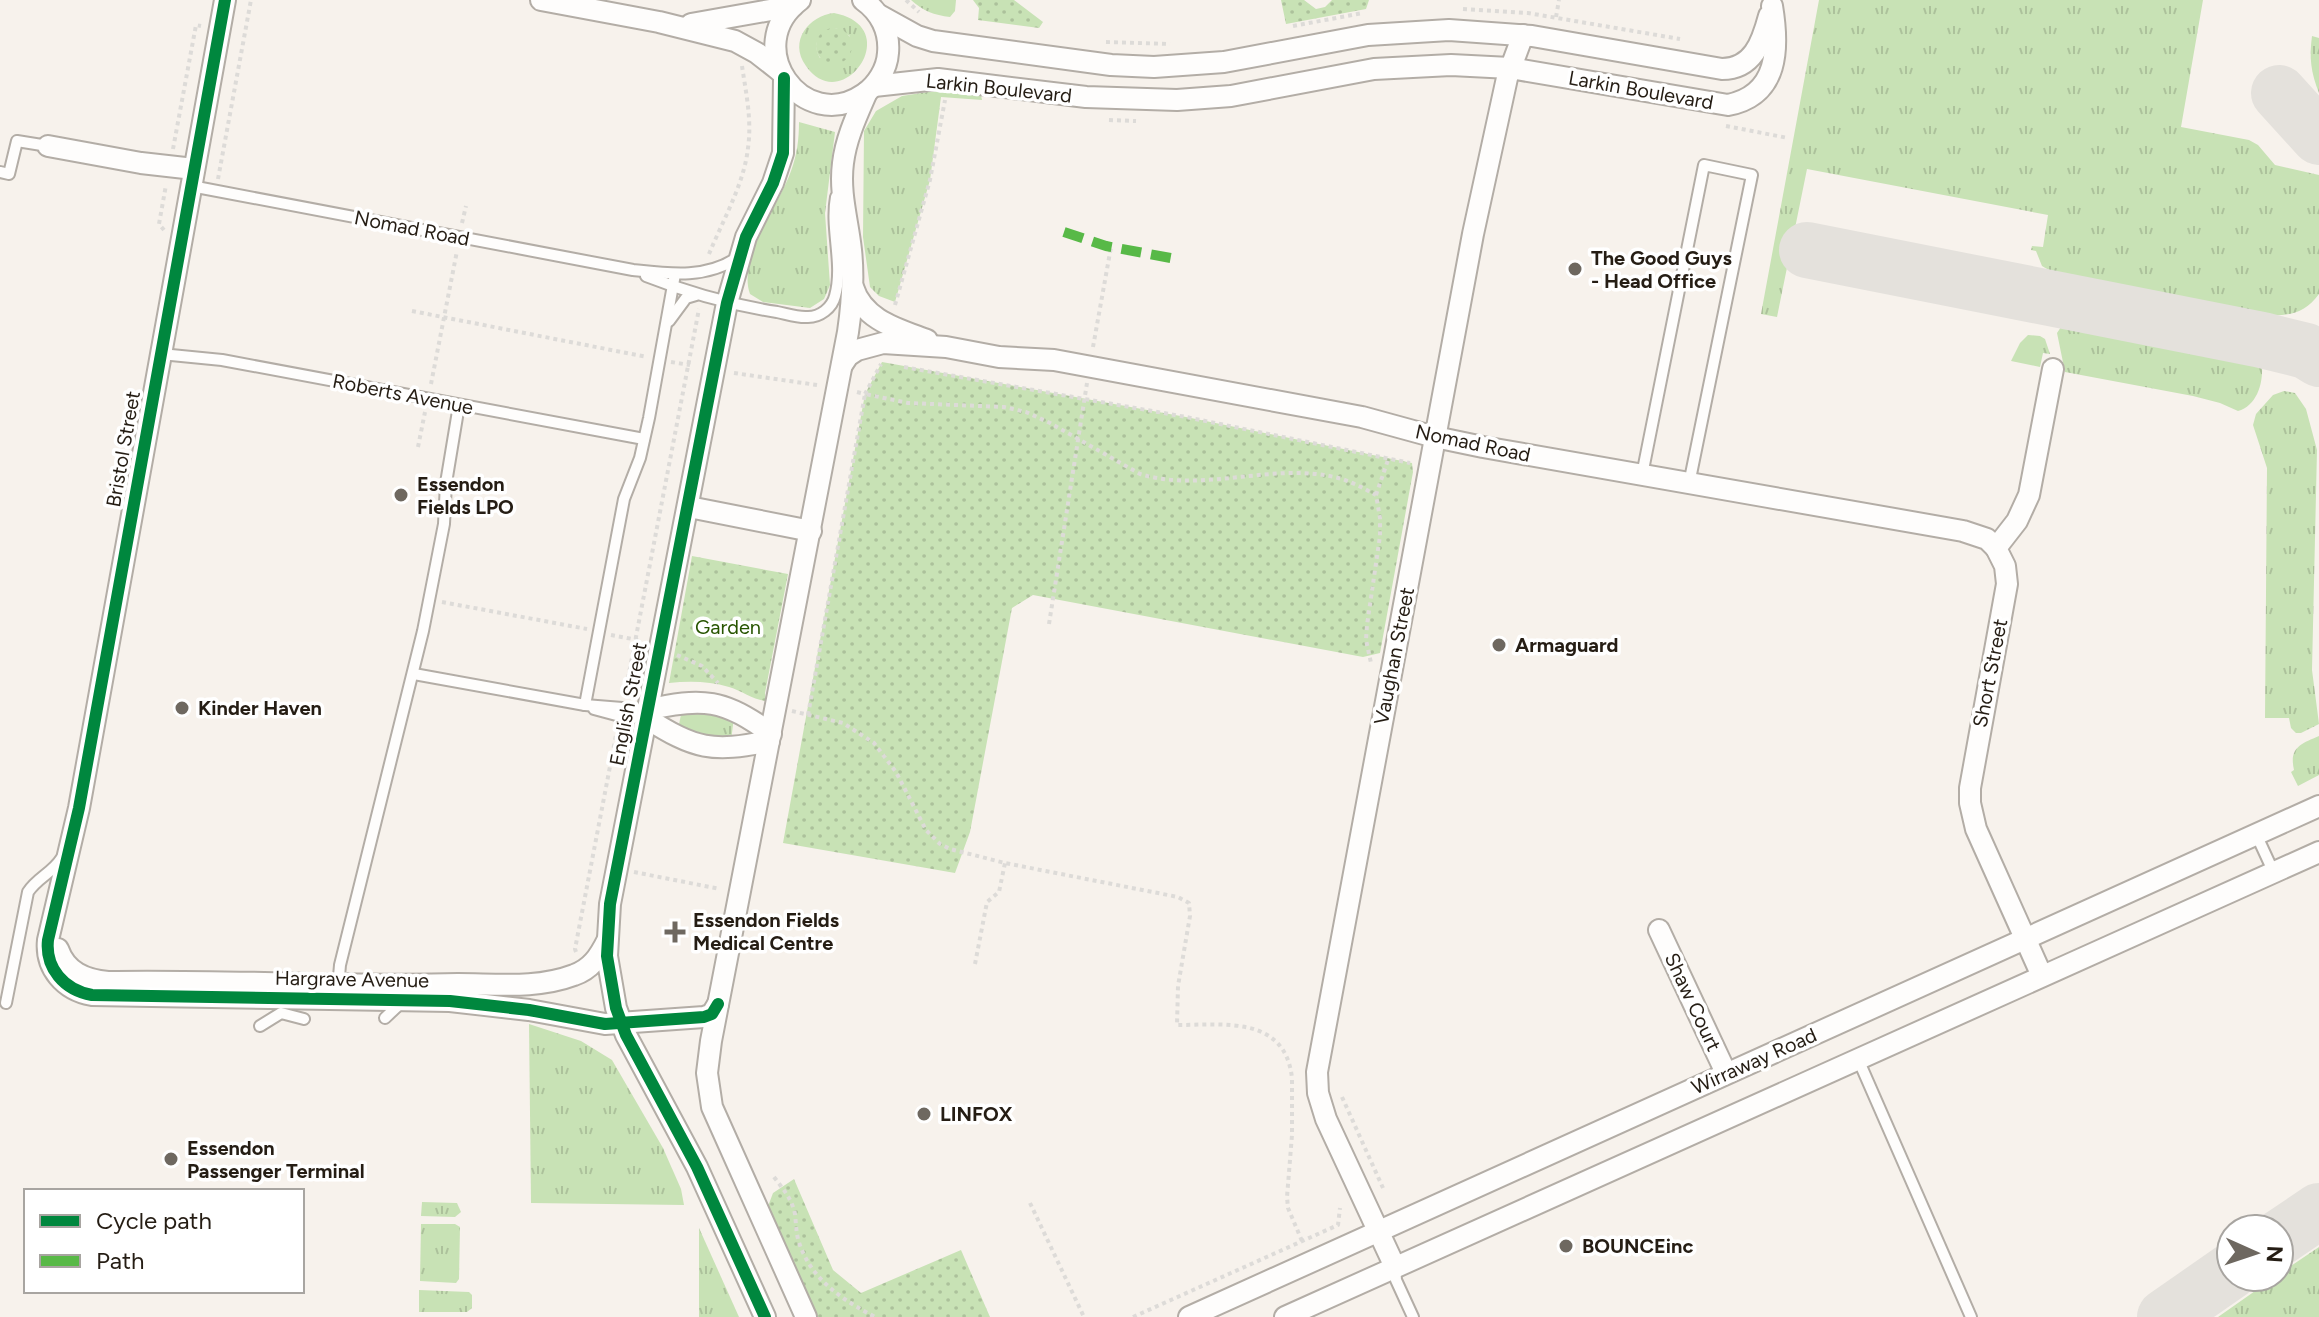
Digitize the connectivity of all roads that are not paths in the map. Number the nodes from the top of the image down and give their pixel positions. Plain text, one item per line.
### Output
1 (225, 0) edge
2 (541, 0) edge
3 (796, 3) edge
4 (1772, 3) edge
5 (873, 7) edge
6 (659, 22) junction
7 (1523, 35) junction
8 (1510, 68) junction
9 (782, 75) junction
10 (870, 89) junction
11 (48, 146) joint
12 (842, 171) junction
13 (0, 172) edge
14 (192, 178) junction
15 (739, 256) junction
16 (633, 270) junction
17 (675, 274) junction
18 (853, 286) junction
19 (672, 287) junction
20 (699, 296) junction
21 (727, 303) junction
22 (665, 330) junction
23 (890, 334) junction
24 (161, 354) junction
25 (842, 366) junction
26 (2053, 369) dead end
27 (459, 405) junction
28 (1435, 437) junction
29 (644, 439) junction
30 (1642, 475) junction
31 (1689, 484) junction
32 (689, 507) junction
33 (811, 531) junction
34 (1996, 548) junction
35 (414, 674) junction
36 (585, 705) junction
37 (646, 714) junction
38 (770, 737) junction
39 (2319, 806) edge
40 (2256, 834) junction
41 (73, 841) junction
42 (2319, 852) edge
43 (2274, 873) junction
44 (57, 905) junction
45 (1659, 930) dead end
46 (2025, 938) junction
47 (607, 941) junction
48 (2042, 976) junction
49 (338, 991) junction
50 (403, 993) junction
51 (306, 997) junction
52 (6, 1003) dead end
53 (718, 1004) junction
54 (281, 1013) junction
55 (385, 1018) dead end
56 (304, 1019) dead end
57 (622, 1024) junction
58 (260, 1026) dead end
59 (1858, 1059) junction
60 (1726, 1073) junction
61 (748, 1189) junction
62 (714, 1204) junction
63 (1377, 1232) junction
64 (1395, 1267) junction
65 (765, 1317) edge
66 (806, 1317) edge
67 (1189, 1317) edge
68 (1285, 1317) edge
69 (1413, 1317) edge
70 (1971, 1317) edge

1 - 14 street, Bristol Street
2 - 6 street
3 - 6 street
3 - 9 street, English Street
4 - 7 street, Larkin Boulevard
4 - 8 street, Larkin Boulevard
5 - 7 street, Larkin Boulevard
5 - 10 street
6 - 9 street, Larkin Boulevard
7 - 8 street, Vaughan Street
8 - 10 street, Larkin Boulevard
8 - 28 street, Vaughan Street
9 - 10 street, Larkin Boulevard
9 - 15 street, English Street
10 - 12 street
11 - 13 lane
11 - 14 street, Nomad Road
12 - 18 street
12 - 21 lane, Nomad Road
14 - 16 lane, Nomad Road
14 - 24 street, Bristol Street
15 - 17 lane, Nomad Road
15 - 21 street, English Street
16 - 17 lane, Nomad Road
16 - 19 lane, Nomad Road
17 - 19 lane
18 - 23 street, Nomad Road
18 - 25 street
19 - 20 lane, Nomad Road
19 - 22 lane
20 - 21 lane, Nomad Road
20 - 22 lane
21 - 32 street, English Street
22 - 29 lane
23 - 25 street
23 - 28 street, Nomad Road
24 - 27 lane, Roberts Avenue
24 - 41 street, Bristol Street
25 - 33 street
26 - 34 street
27 - 29 lane, Roberts Avenue
27 - 35 lane
28 - 30 street, Nomad Road
28 - 63 street, Vaughan Street
29 - 36 lane
30 - 31 street, Nomad Road
30 - 31 lane
31 - 34 street, Nomad Road
32 - 33 street
32 - 37 street, English Street
33 - 38 street
34 - 46 street, Short Street
35 - 36 lane
35 - 49 lane
36 - 37 lane
37 - 38 street
37 - 38 street
37 - 47 street, English Street
38 - 53 street
39 - 40 street, Wirraway Road
40 - 43 lane
40 - 46 street, Wirraway Road
41 - 44 street, Bristol Street
41 - 52 lane
42 - 43 street, Wirraway Road
43 - 48 street, Wirraway Road
44 - 49 street, Hargrave Avenue
44 - 51 street, Hargrave Avenue
45 - 60 street, Shaw Court
46 - 48 street, Short Street
46 - 60 street, Wirraway Road
47 - 50 street
47 - 57 street, English Street
48 - 59 street, Wirraway Road
49 - 50 street, Hargrave Avenue
49 - 51 street, Hargrave Avenue
50 - 55 lane
50 - 57 street, Hargrave Avenue
51 - 54 lane
53 - 57 street, Hargrave Avenue
53 - 61 street
54 - 56 lane
54 - 58 lane
57 - 62 street, English Street
59 - 64 street, Wirraway Road
59 - 70 lane
60 - 63 street, Wirraway Road
61 - 62 street
61 - 66 street
62 - 65 street, English Street
63 - 64 street, Vaughan Street
63 - 67 street, Wirraway Road
64 - 68 street, Wirraway Road
64 - 69 lane

